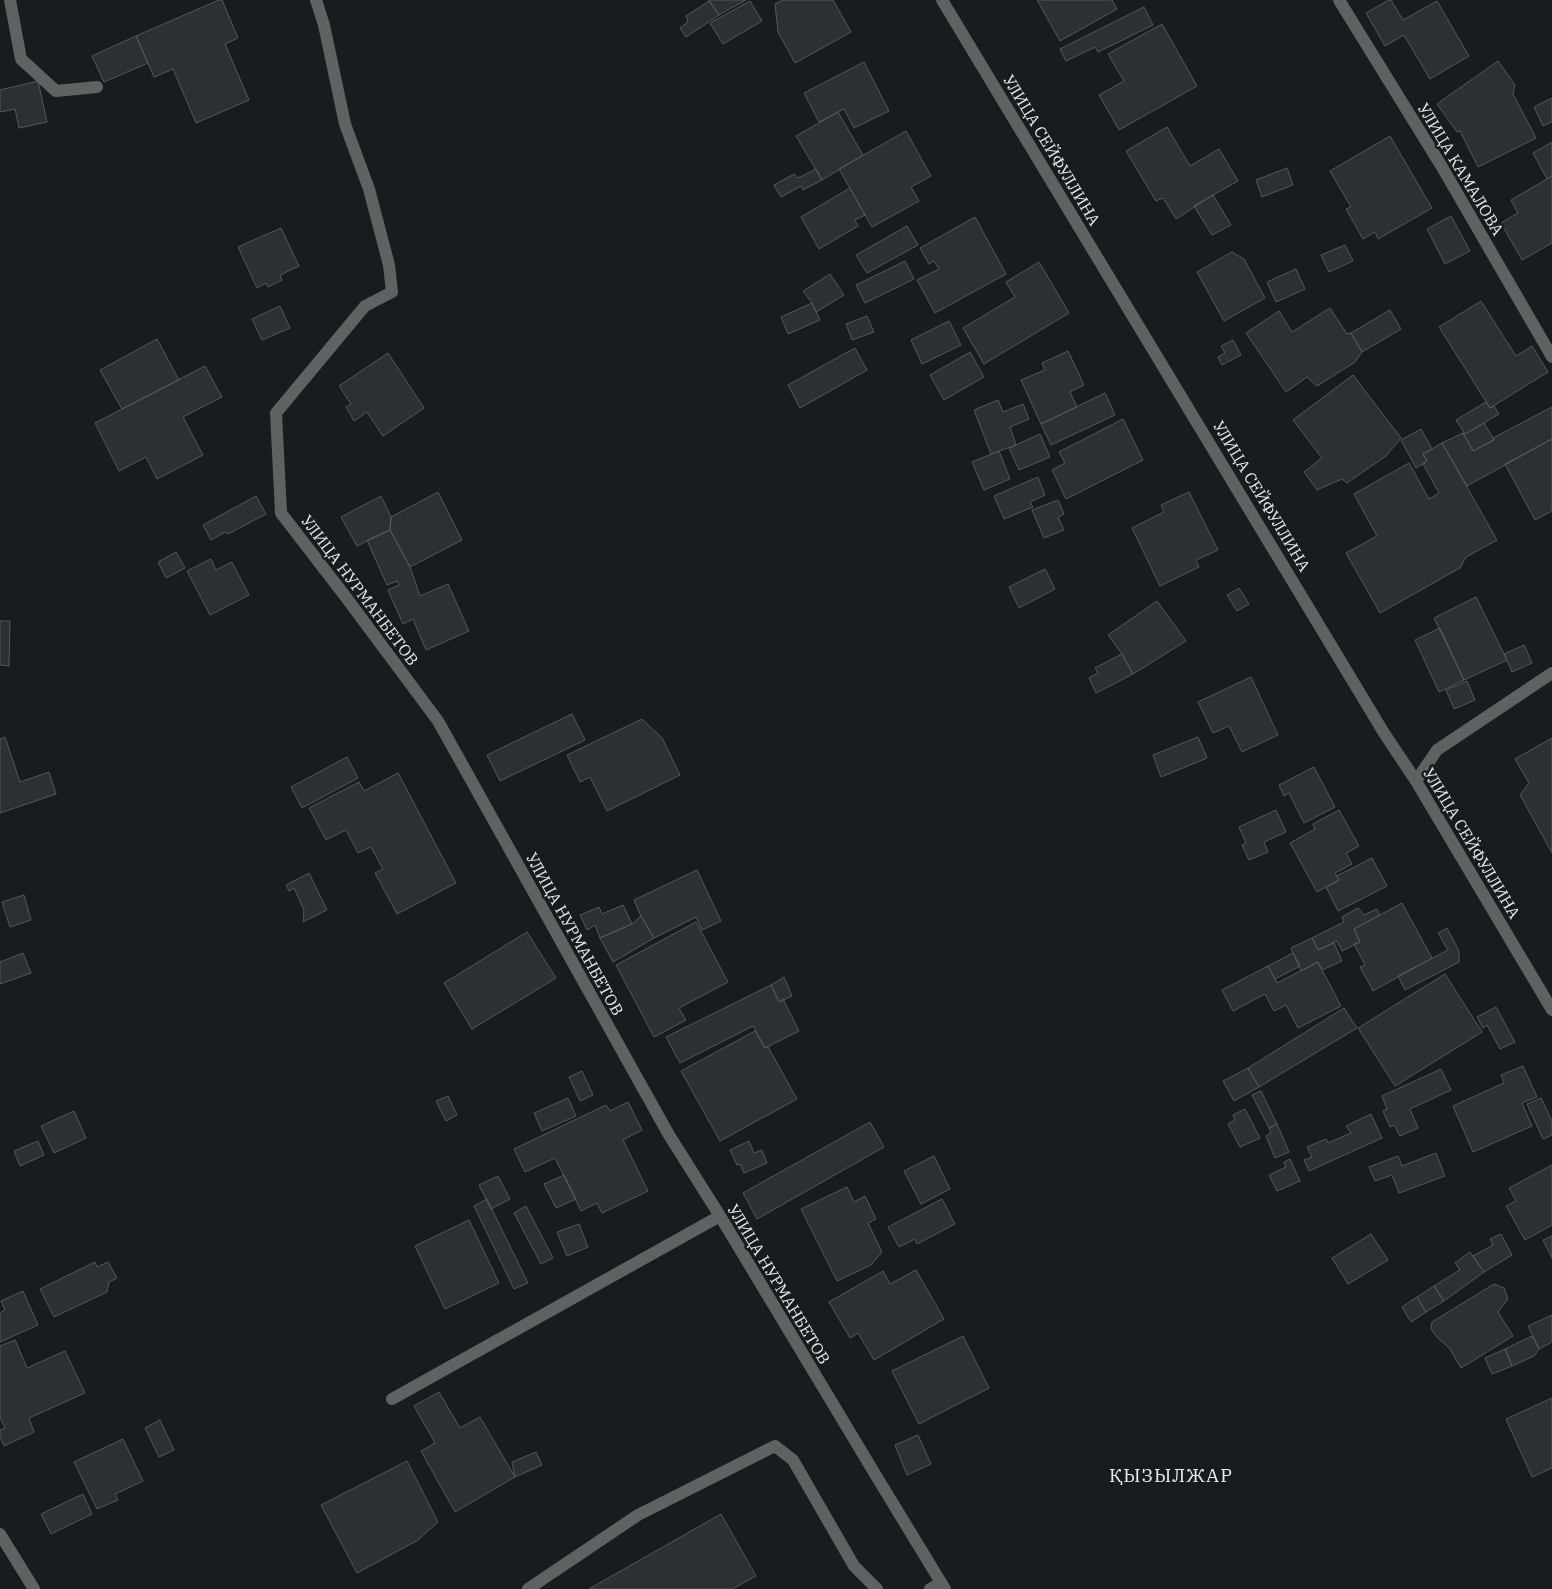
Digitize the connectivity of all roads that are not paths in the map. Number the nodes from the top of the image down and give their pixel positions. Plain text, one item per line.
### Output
1 (10, 0) edge
2 (316, 0) edge
3 (942, 0) edge
4 (1339, 0) edge
5 (98, 87) dead end
6 (1552, 357) edge
7 (1552, 674) edge
8 (1416, 780) junction
9 (1552, 1010) edge
10 (720, 1216) junction
11 (392, 1398) dead end
12 (0, 1534) edge
13 (939, 1587) edge
14 (34, 1589) edge
15 (528, 1589) edge
16 (877, 1589) edge

1 - 5 street
2 - 10 street, УЛИЦА НУРМАНБЕТОВ
3 - 8 street, УЛИЦА СЕЙФУЛЛИНА
4 - 6 street, УЛИЦА КАМАЛОВА
7 - 8 street
8 - 9 street, УЛИЦА СЕЙФУЛЛИНА
10 - 11 street
10 - 13 street, УЛИЦА НУРМАНБЕТОВ
12 - 14 street
15 - 16 street

